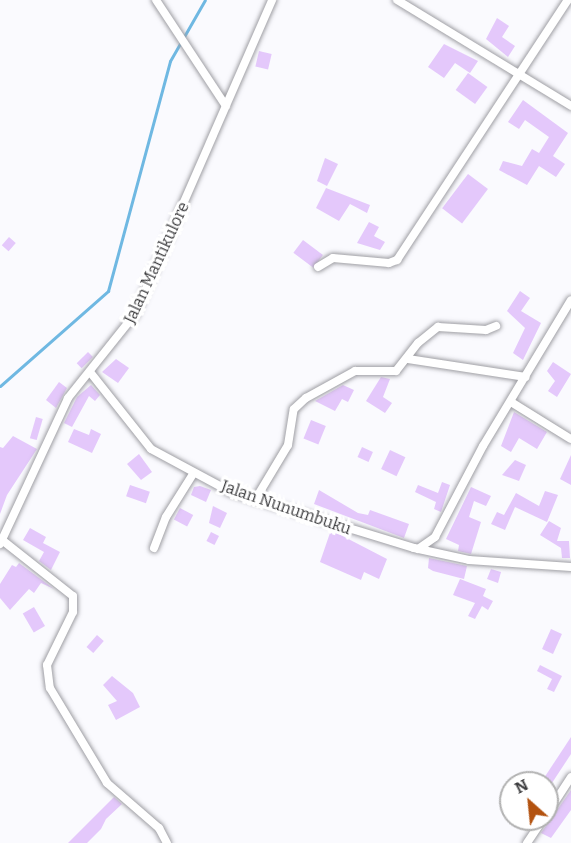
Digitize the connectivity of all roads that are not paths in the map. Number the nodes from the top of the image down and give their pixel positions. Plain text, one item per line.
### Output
1 (156, 0) edge
2 (272, 0) edge
3 (397, 0) edge
4 (568, 0) edge
5 (519, 74) junction
6 (226, 106) junction
7 (571, 106) edge
8 (318, 267) dead end
9 (571, 300) edge
10 (496, 326) dead end
11 (408, 359) junction
12 (90, 372) junction
13 (526, 377) junction
14 (511, 402) junction
15 (571, 439) edge
16 (193, 474) junction
17 (255, 500) junction
18 (1, 542) edge
19 (154, 548) dead end
20 (418, 549) junction
21 (571, 567) edge
22 (571, 777) edge
23 (559, 796) edge
24 (167, 843) edge

1 - 6 street
2 - 6 street, Jalan Mantikulore
3 - 5 street
4 - 5 street
5 - 7 street
5 - 8 street
6 - 12 street, Jalan Mantikulore
9 - 13 street
10 - 11 street
11 - 13 street
11 - 17 street
12 - 16 street, Jalan Nunumbuku
12 - 18 street, Jalan Mantikulore
13 - 14 street
14 - 15 street
14 - 20 street
16 - 17 street, Jalan Nunumbuku
16 - 19 street
17 - 20 street, Jalan Nunumbuku
18 - 24 street
20 - 21 street, Jalan Nunumbuku
22 - 23 street

